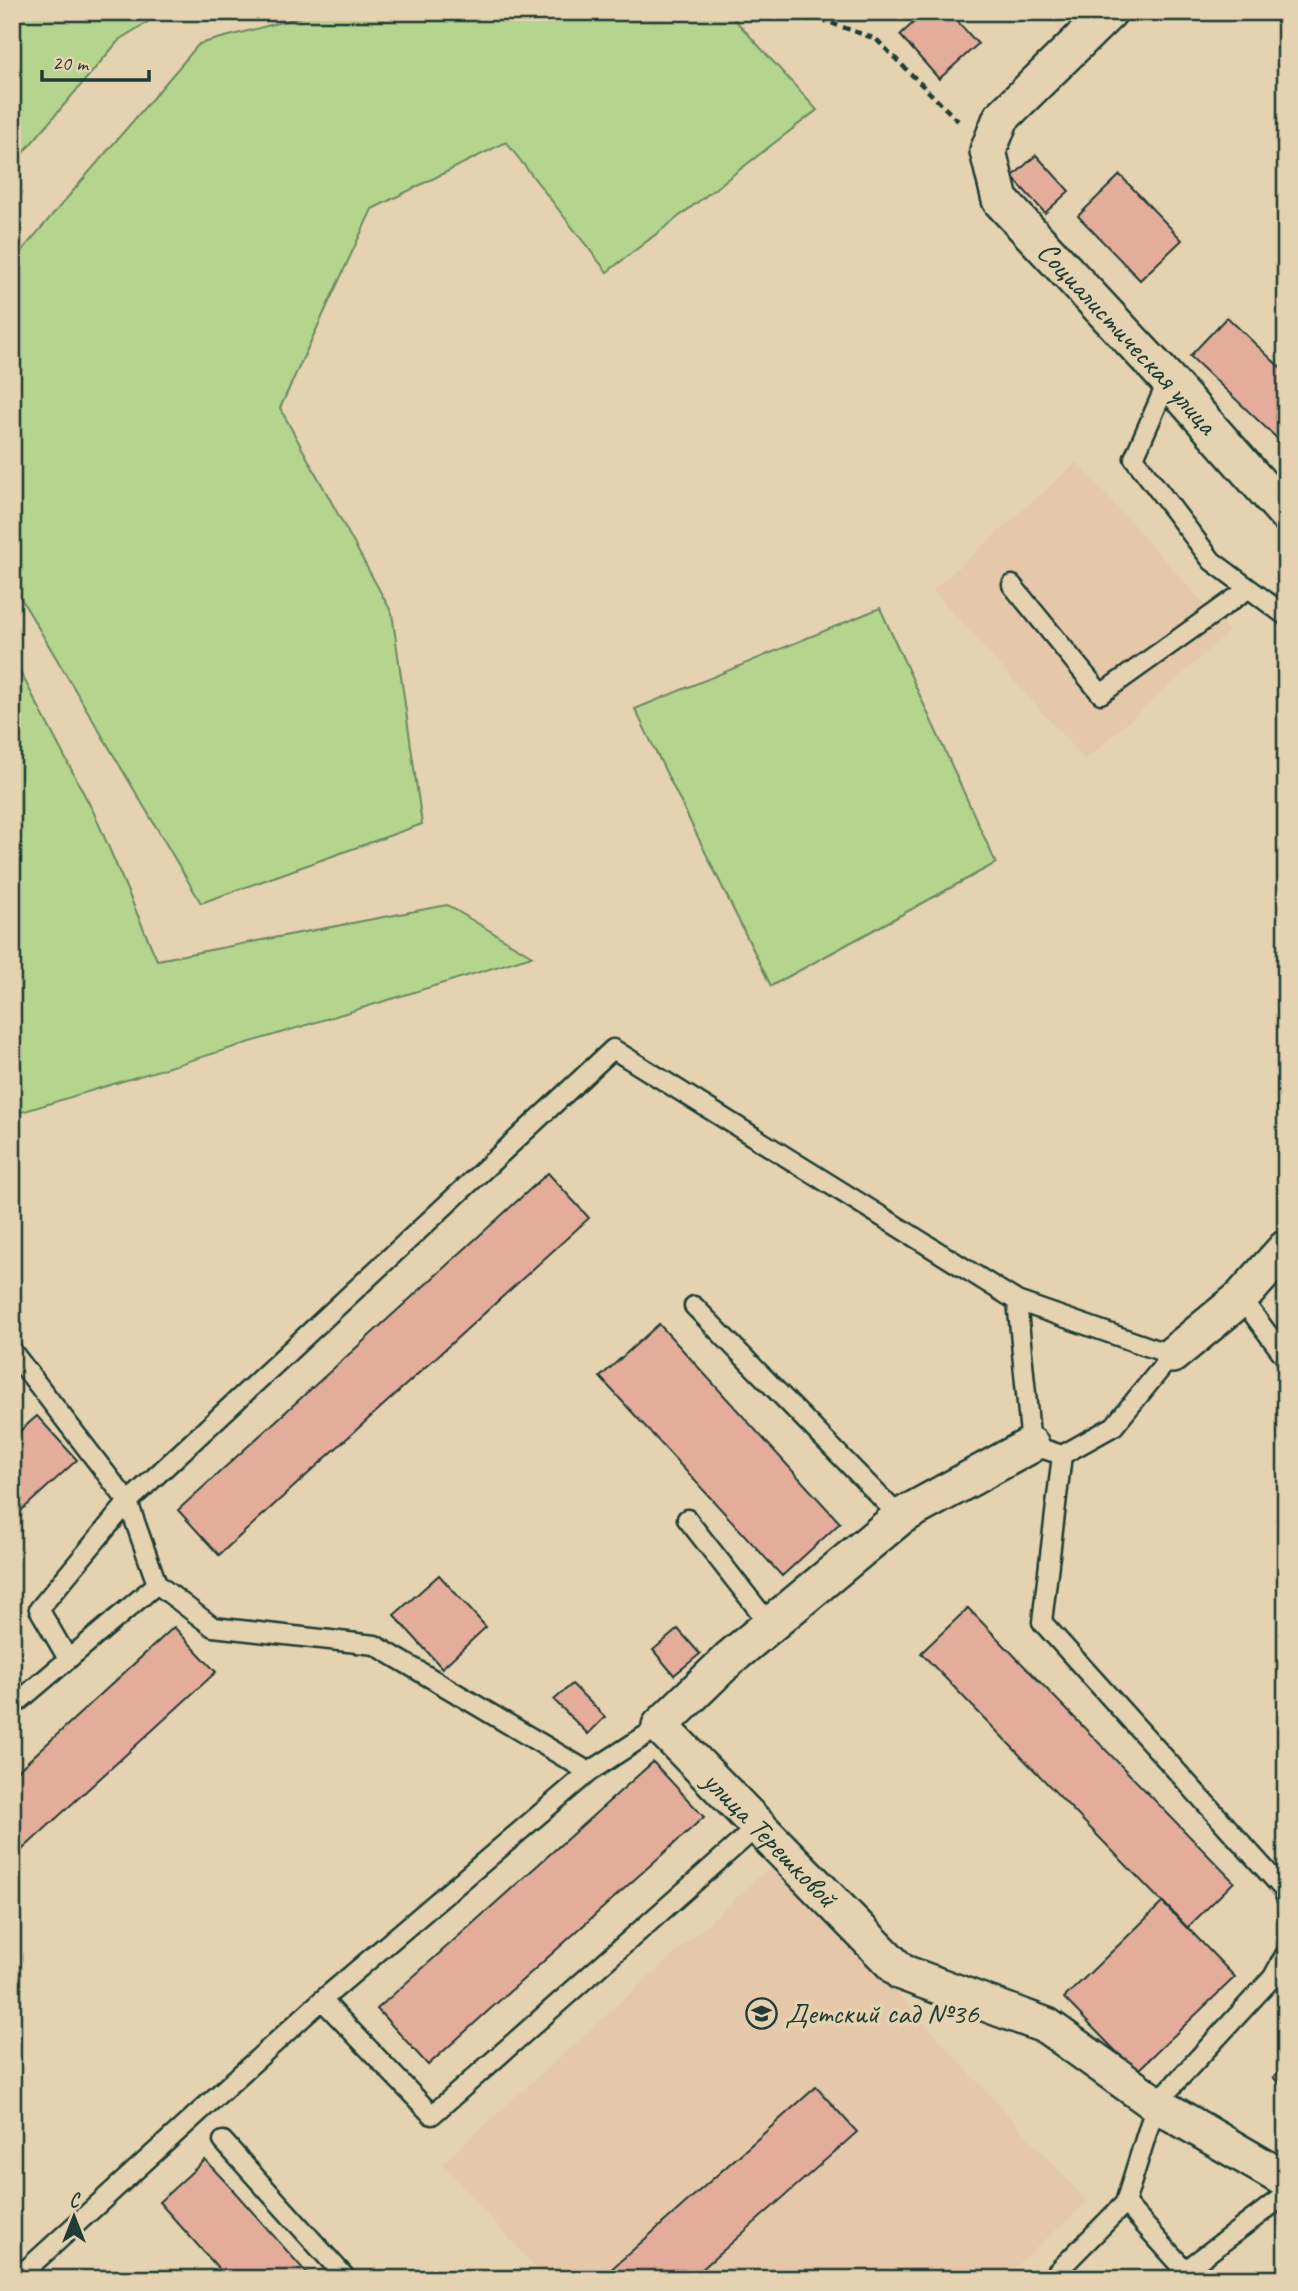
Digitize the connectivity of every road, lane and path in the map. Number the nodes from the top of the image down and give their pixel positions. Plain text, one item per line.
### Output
1 (811, 12) edge
2 (1108, 12) edge
3 (988, 151) junction
4 (1168, 380) junction
5 (1286, 514) edge
6 (1012, 585) dead end
7 (1248, 589) junction
8 (1286, 616) edge
9 (1286, 1248) edge
10 (1241, 1298) junction
11 (1017, 1301) junction
12 (694, 1306) dead end
13 (1172, 1355) junction
14 (14, 1356) edge
15 (1286, 1358) edge
16 (1047, 1450) junction
17 (128, 1502) junction
18 (900, 1517) junction
19 (687, 1519) dead end
20 (157, 1584) junction
21 (771, 1626) junction
22 (68, 1659) junction
23 (12, 1707) edge
24 (660, 1726) junction
25 (589, 1772) junction
26 (758, 1826) junction
27 (1286, 1898) edge
28 (1286, 1953) edge
29 (321, 2000) junction
30 (1157, 2104) junction
31 (223, 2141) dead end
32 (1286, 2180) edge
33 (1286, 2194) edge
34 (1125, 2203) junction
35 (1184, 2276) edge
36 (16, 2279) edge
37 (347, 2279) edge
38 (1050, 2279) edge

1 - 3 path
2 - 3 street
3 - 4 street, Социалистическая улица
4 - 5 street, Социалистическая улица
4 - 7 lane
6 - 7 lane
7 - 8 lane
9 - 10 street
10 - 13 street
10 - 15 lane
11 - 13 lane
11 - 16 lane
11 - 17 lane
12 - 18 lane
13 - 16 lane
14 - 17 lane
16 - 18 street
16 - 27 lane
17 - 20 lane
17 - 22 lane
18 - 21 street
19 - 21 lane
20 - 22 lane
20 - 25 lane
21 - 24 street
22 - 23 lane
24 - 25 lane
24 - 26 street, улица Терешковой
25 - 29 lane
26 - 29 lane
26 - 30 street, улица Терешковой
28 - 30 lane
29 - 36 lane
30 - 32 street, улица Терешковой
30 - 34 lane
31 - 37 lane
33 - 35 lane
34 - 35 lane
34 - 38 lane

